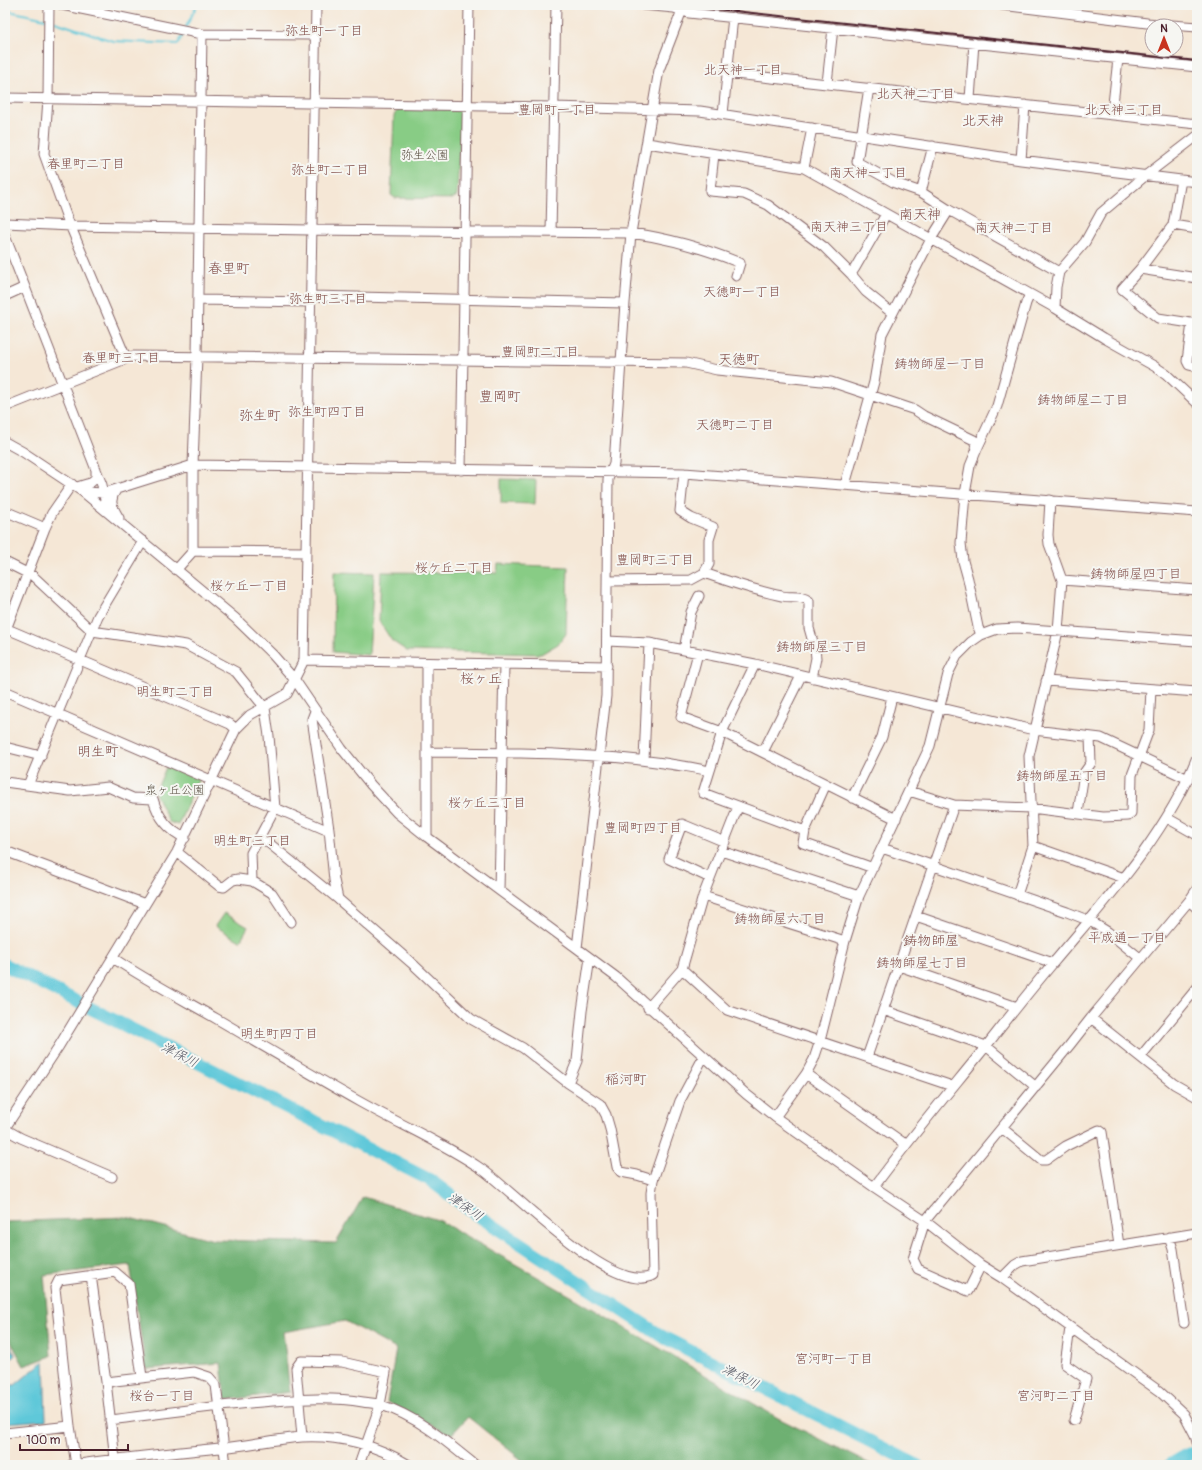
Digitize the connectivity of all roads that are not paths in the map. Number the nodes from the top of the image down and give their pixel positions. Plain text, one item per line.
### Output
1 (49, 5) edge
2 (62, 5) edge
3 (316, 5) edge
4 (469, 5) edge
5 (556, 5) edge
6 (643, 5) edge
7 (1002, 5) edge
8 (1088, 5) edge
9 (684, 8) edge
10 (1087, 15) junction
11 (732, 17) junction
12 (1197, 17) edge
13 (1196, 27) edge
14 (833, 28) junction
15 (202, 34) junction
16 (315, 36) junction
17 (974, 43) junction
18 (1118, 59) junction
19 (1197, 67) edge
20 (726, 73) junction
21 (827, 83) junction
22 (868, 88) junction
23 (5, 98) edge
24 (48, 99) junction
25 (970, 99) junction
26 (201, 102) junction
27 (315, 103) junction
28 (1025, 105) junction
29 (468, 106) junction
30 (553, 107) junction
31 (652, 109) junction
32 (1112, 113) junction
33 (722, 114) junction
34 (1197, 124) edge
35 (812, 128) junction
36 (862, 135) junction
37 (1197, 136) edge
38 (647, 143) junction
39 (933, 146) junction
40 (714, 154) junction
41 (1021, 160) junction
42 (804, 168) junction
43 (1145, 176) junction
44 (1182, 180) junction
45 (1197, 182) edge
46 (921, 192) junction
47 (949, 210) junction
48 (886, 214) junction
49 (5, 223) edge
50 (1173, 225) junction
51 (72, 226) junction
52 (199, 228) junction
53 (1197, 229) edge
54 (311, 230) junction
55 (465, 232) junction
56 (551, 232) junction
57 (631, 233) junction
58 (5, 236) edge
59 (931, 239) junction
60 (1140, 269) junction
61 (1059, 272) junction
62 (851, 274) junction
63 (736, 276) dead end
64 (1197, 278) edge
65 (25, 287) junction
66 (1030, 294) junction
67 (5, 296) edge
68 (311, 299) junction
69 (198, 300) junction
70 (464, 300) junction
71 (625, 303) junction
72 (1055, 308) junction
73 (892, 313) junction
74 (1195, 323) edge
75 (197, 356) junction
76 (126, 358) junction
77 (310, 358) junction
78 (463, 360) junction
79 (620, 362) junction
80 (1197, 367) edge
81 (64, 384) junction
82 (870, 395) junction
83 (1197, 403) edge
84 (5, 407) edge
85 (5, 442) edge
86 (977, 449) junction
87 (193, 465) junction
88 (308, 468) junction
89 (96, 469) junction
90 (461, 470) junction
91 (612, 472) junction
92 (684, 473) junction
93 (846, 485) junction
94 (78, 488) junction
95 (103, 489) junction
96 (116, 490) junction
97 (965, 494) junction
98 (1050, 500) junction
99 (107, 510) junction
100 (5, 511) edge
101 (1197, 512) edge
102 (123, 524) junction
103 (45, 528) junction
104 (143, 541) junction
105 (193, 551) junction
106 (306, 552) junction
107 (5, 562) edge
108 (176, 570) junction
109 (27, 572) junction
110 (704, 573) junction
111 (1062, 580) junction
112 (607, 581) junction
113 (1197, 590) edge
114 (700, 596) dead end
115 (5, 630) edge
116 (92, 631) junction
117 (1058, 631) junction
118 (981, 634) junction
119 (607, 641) junction
120 (1197, 641) edge
121 (649, 643) junction
122 (684, 650) junction
123 (698, 653) junction
124 (80, 660) junction
125 (304, 660) junction
126 (426, 663) junction
127 (756, 664) junction
128 (504, 665) junction
129 (607, 666) junction
130 (801, 676) junction
131 (812, 678) junction
132 (295, 680) junction
133 (1046, 681) junction
134 (1152, 689) junction
135 (5, 691) edge
136 (1197, 692) edge
137 (892, 697) junction
138 (265, 708) junction
139 (940, 708) junction
140 (315, 710) junction
141 (58, 714) junction
142 (236, 728) junction
143 (1034, 730) junction
144 (722, 732) junction
145 (1090, 736) junction
146 (5, 747) edge
147 (428, 752) junction
148 (763, 752) junction
149 (503, 753) junction
150 (41, 756) junction
151 (599, 756) junction
152 (1139, 756) junction
153 (1197, 757) edge
154 (644, 760) junction
155 (709, 771) junction
156 (1188, 779) junction
157 (211, 780) junction
158 (5, 782) edge
159 (826, 784) junction
160 (28, 785) junction
161 (909, 791) junction
162 (852, 798) junction
163 (954, 805) junction
164 (738, 807) junction
165 (275, 808) junction
166 (1031, 808) junction
167 (1078, 814) junction
168 (1167, 818) junction
169 (896, 819) junction
170 (329, 829) junction
171 (805, 830) junction
172 (1197, 835) edge
173 (260, 836) junction
174 (427, 837) junction
175 (185, 838) junction
176 (725, 842) junction
177 (1033, 846) junction
178 (882, 848) junction
179 (5, 851) edge
180 (721, 851) junction
181 (178, 852) junction
182 (934, 866) junction
183 (873, 868) junction
184 (710, 878) junction
185 (1124, 878) junction
186 (252, 881) junction
187 (1197, 889) edge
188 (499, 890) junction
189 (1017, 895) junction
190 (703, 896) junction
191 (859, 896) junction
192 (338, 899) junction
193 (1189, 901) junction
194 (145, 904) junction
195 (1197, 908) edge
196 (916, 916) junction
197 (1090, 921) junction
198 (291, 922) dead end
199 (845, 941) junction
200 (576, 948) junction
201 (590, 958) junction
202 (1141, 959) junction
203 (110, 961) junction
204 (1053, 963) junction
205 (898, 966) junction
206 (682, 969) junction
207 (1197, 988) edge
208 (1017, 1007) junction
209 (648, 1008) junction
210 (883, 1010) junction
211 (1091, 1018) junction
212 (820, 1041) junction
213 (986, 1046) junction
214 (704, 1056) junction
215 (1141, 1056) junction
216 (867, 1057) junction
217 (806, 1074) junction
218 (568, 1083) junction
219 (952, 1086) junction
220 (1036, 1087) junction
221 (1197, 1097) edge
222 (775, 1117) junction
223 (1002, 1128) junction
224 (5, 1129) edge
225 (905, 1144) junction
226 (112, 1177) dead end
227 (653, 1180) junction
228 (874, 1187) junction
229 (926, 1221) junction
230 (1197, 1233) edge
231 (1169, 1237) junction
232 (1119, 1245) junction
233 (981, 1265) junction
234 (91, 1275) junction
235 (1002, 1278) junction
236 (1184, 1323) dead end
237 (1070, 1328) junction
238 (142, 1377) junction
239 (106, 1382) junction
240 (299, 1399) junction
241 (220, 1405) junction
242 (380, 1405) junction
243 (110, 1420) junction
244 (1074, 1420) dead end
245 (70, 1426) junction
246 (5, 1433) edge
247 (302, 1437) junction
248 (1197, 1442) edge
249 (366, 1444) junction
250 (225, 1448) junction
251 (114, 1459) junction
252 (74, 1465) edge
253 (226, 1465) edge
254 (359, 1465) edge
255 (409, 1465) edge
256 (475, 1465) edge

1 - 24 street
2 - 15 street
3 - 16 street
4 - 29 street
5 - 30 street
6 - 9 street
7 - 10 street
8 - 10 street
9 - 11 street
9 - 31 street
10 - 13 street
11 - 14 street
11 - 20 street
12 - 13 street
14 - 17 street
14 - 21 street
15 - 16 street
15 - 26 street
16 - 27 street
17 - 18 street
17 - 25 street
18 - 19 street
18 - 32 street
20 - 21 street
20 - 33 street
21 - 22 street
22 - 25 street
22 - 36 street
23 - 24 street
24 - 26 street
24 - 51 street
25 - 28 street
26 - 27 street
26 - 52 street
27 - 29 street
27 - 54 street
28 - 32 street
28 - 41 street
29 - 30 street
29 - 55 street
30 - 31 street
30 - 56 street
31 - 33 street
31 - 38 street
32 - 34 street
33 - 35 street
35 - 36 street
35 - 42 street
36 - 39 street
36 - 46 street
37 - 43 street
38 - 40 street
38 - 57 street
39 - 41 street
39 - 46 street
40 - 42 street
40 - 62 street
41 - 43 street
42 - 48 street
43 - 44 street
43 - 61 street
44 - 45 street
44 - 50 street
46 - 47 street
47 - 59 street
47 - 61 street
48 - 59 street
48 - 62 street
49 - 51 street
50 - 53 street
50 - 60 street
51 - 52 street
51 - 76 street
52 - 54 street
52 - 69 street
54 - 55 street
54 - 68 street
55 - 56 street
55 - 70 street
56 - 57 street
57 - 63 street
57 - 71 street
58 - 65 street
59 - 66 street
59 - 73 street
60 - 64 street
60 - 74 street
61 - 72 street
62 - 73 street
65 - 67 street
65 - 81 street
66 - 72 street
66 - 86 street
68 - 69 street
68 - 70 street
68 - 77 street
69 - 75 street
70 - 71 street
70 - 78 street
71 - 79 street
72 - 83 street
73 - 82 street
74 - 80 street
75 - 76 street
75 - 77 street
75 - 87 street
76 - 81 street
77 - 78 street
77 - 88 street
78 - 79 street
78 - 90 street
79 - 82 street
79 - 91 street
81 - 84 street
81 - 89 street
82 - 86 street
82 - 93 street
85 - 94 street
86 - 97 street
87 - 88 street
87 - 96 street
87 - 105 street
88 - 90 street
88 - 106 street
89 - 94 street
89 - 95 street
90 - 91 street
91 - 92 street
91 - 112 street
92 - 93 street
92 - 110 street
93 - 97 street
94 - 95 street
94 - 99 street
94 - 103 street
95 - 96 street
95 - 99 street
96 - 102 street
97 - 98 street
97 - 118 street
98 - 101 street
98 - 111 street
99 - 102 street
100 - 103 street
102 - 104 street
103 - 109 street
104 - 108 street
104 - 116 street
105 - 106 street
105 - 108 street
106 - 125 street
107 - 109 street
108 - 132 street
109 - 115 street
109 - 116 street
110 - 112 street
110 - 131 street
111 - 113 street
111 - 117 street
112 - 119 street
114 - 122 street
115 - 124 street
116 - 124 street
116 - 138 street
117 - 118 street
117 - 120 street
117 - 133 street
118 - 139 street
119 - 121 street
119 - 129 street
121 - 122 street
121 - 154 street
122 - 123 street
123 - 127 street
123 - 144 street
124 - 141 street
124 - 142 street
125 - 126 street
125 - 132 street
126 - 128 street
126 - 147 street
127 - 130 street
127 - 144 street
128 - 129 street
128 - 149 street
129 - 151 street
130 - 131 street
130 - 148 street
131 - 137 street
132 - 138 street
132 - 140 street
133 - 134 street
133 - 143 street
134 - 136 street
134 - 152 street
135 - 141 street
137 - 139 street
137 - 162 street
138 - 142 street
138 - 165 street
139 - 143 street
139 - 161 street
140 - 170 street
140 - 174 street
141 - 150 street
141 - 157 street
142 - 157 street
143 - 145 street
143 - 166 street
144 - 148 street
144 - 155 street
145 - 152 street
145 - 167 street
146 - 150 street
147 - 149 street
147 - 174 street
148 - 159 street
149 - 151 street
149 - 188 street
150 - 160 street
151 - 154 street
151 - 200 street
152 - 156 street
152 - 167 street
153 - 156 street
154 - 155 street
155 - 164 street
156 - 168 street
157 - 165 street
157 - 175 street
158 - 160 street
159 - 162 street
159 - 171 street
160 - 175 street
161 - 163 street
161 - 169 street
162 - 169 street
163 - 166 street
163 - 182 street
164 - 171 street
164 - 176 street
165 - 170 street
165 - 173 street
166 - 167 street
166 - 177 street
168 - 172 street
168 - 185 street
169 - 178 street
170 - 192 street
171 - 183 street
173 - 186 street
173 - 192 street
174 - 188 street
175 - 181 street
176 - 180 street
176 - 184 street
177 - 185 street
177 - 189 street
178 - 182 street
178 - 183 street
179 - 194 street
180 - 184 street
180 - 191 street
181 - 186 street
181 - 194 street
182 - 189 street
182 - 196 street
183 - 191 street
184 - 190 street
185 - 197 street
186 - 198 street
187 - 193 street
188 - 200 street
189 - 197 street
190 - 199 street
190 - 206 street
191 - 199 street
192 - 218 street
193 - 195 street
193 - 202 street
194 - 203 street
196 - 204 street
196 - 205 street
197 - 202 street
197 - 204 street
199 - 212 street
200 - 201 street
201 - 209 street
201 - 218 street
202 - 211 street
203 - 224 street
203 - 227 street
204 - 208 street
205 - 208 street
205 - 210 street
206 - 209 street
206 - 212 street
207 - 215 street
208 - 213 street
209 - 214 street
210 - 213 street
210 - 216 street
211 - 215 street
211 - 220 street
212 - 216 street
212 - 217 street
213 - 219 street
213 - 220 street
214 - 222 street
214 - 227 street
215 - 221 street
216 - 219 street
217 - 222 street
217 - 225 street
218 - 227 street
219 - 225 street
220 - 223 street
222 - 228 street
223 - 229 street
223 - 232 street
224 - 226 street
225 - 228 street
228 - 229 street
229 - 233 street
229 - 233 street
230 - 231 street
231 - 232 street
231 - 236 street
232 - 235 street
233 - 235 street
234 - 238 street
234 - 239 street
234 - 245 street
235 - 237 street
237 - 244 street
237 - 248 street
238 - 239 street
238 - 241 street
239 - 243 street
240 - 241 street
240 - 242 street
240 - 242 street
240 - 247 street
241 - 243 street
241 - 250 street
242 - 249 street
242 - 256 street
243 - 251 street
245 - 246 street
245 - 252 street
247 - 249 street
247 - 250 street
249 - 254 street
249 - 255 street
250 - 251 street
250 - 253 street
251 - 252 street

